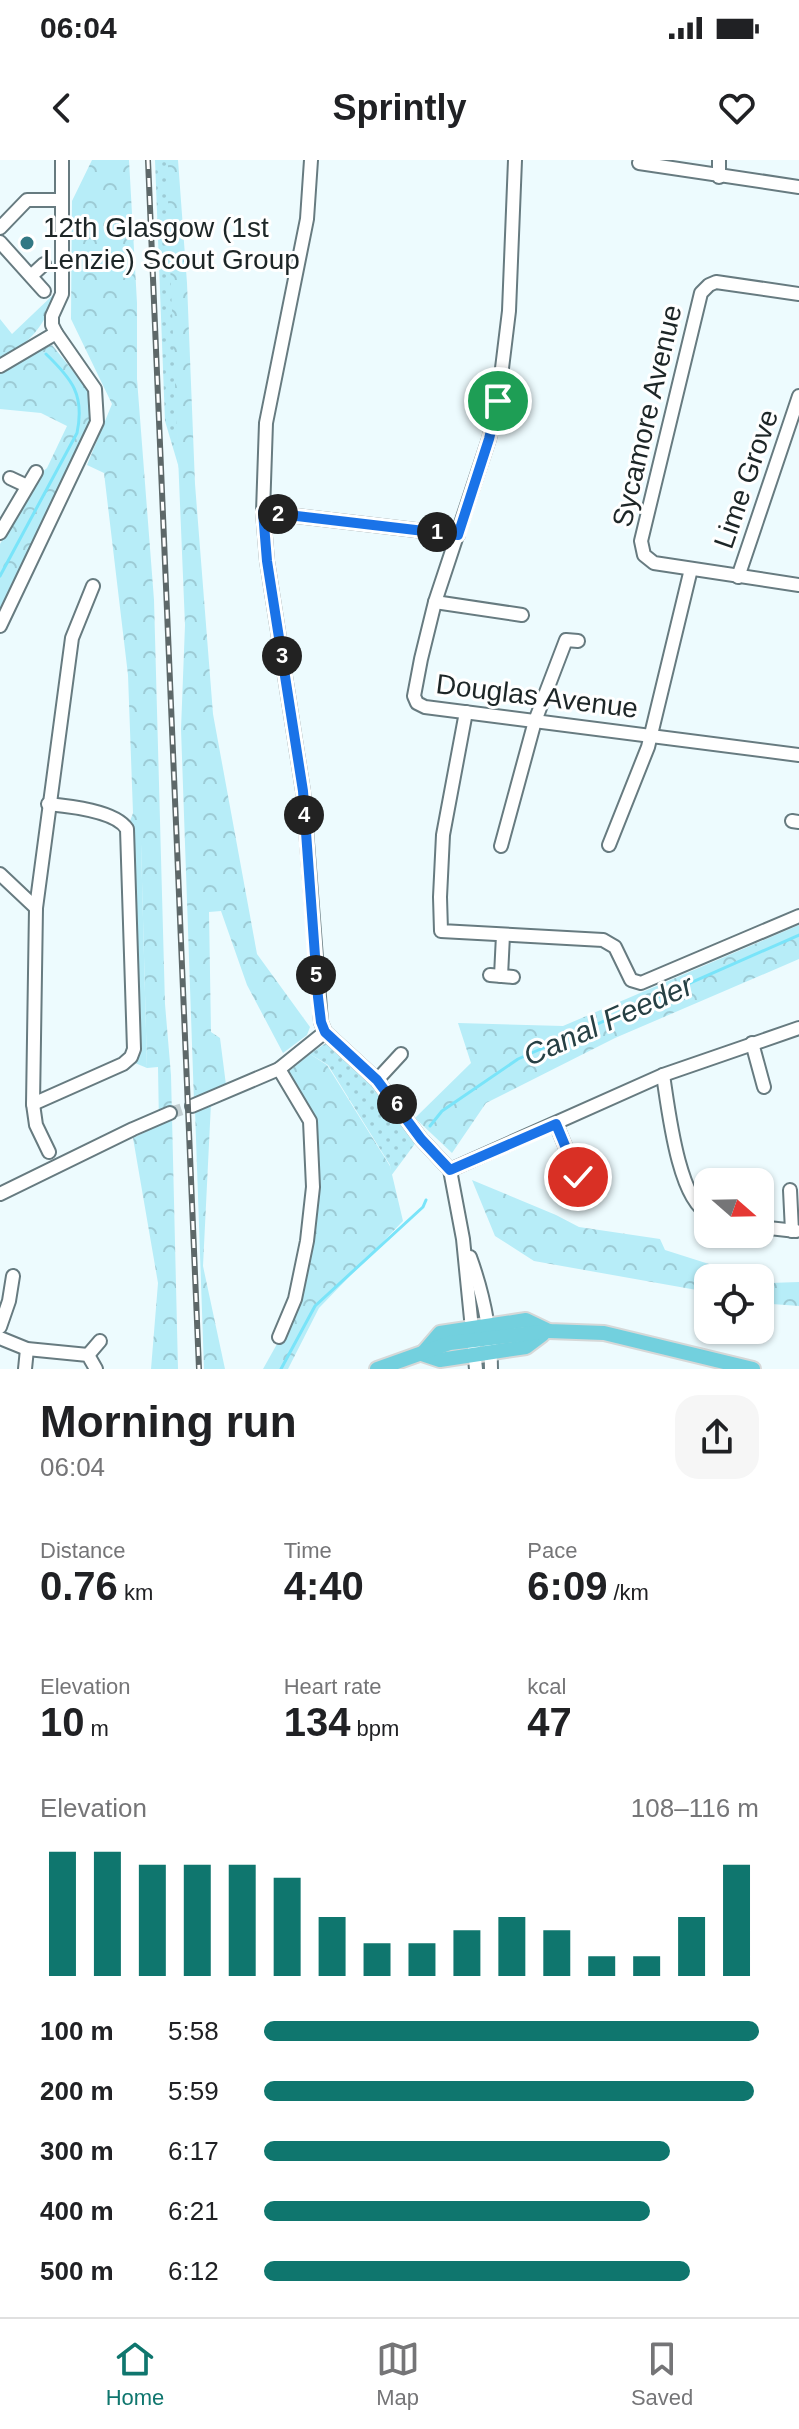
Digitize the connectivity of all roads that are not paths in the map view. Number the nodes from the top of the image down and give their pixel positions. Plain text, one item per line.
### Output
1 (62, 160) edge
2 (311, 160) edge
3 (515, 160) edge
4 (719, 160) edge
5 (639, 163) dead end
6 (719, 177) junction
7 (799, 187) edge
8 (61, 200) junction
9 (0, 228) edge
10 (0, 242) edge
11 (44, 264) dead end
12 (31, 276) junction
13 (44, 291) dead end
14 (799, 294) edge
15 (56, 333) junction
16 (0, 366) edge
17 (799, 396) edge
18 (36, 472) dead end
19 (10, 478) dead end
20 (27, 486) junction
21 (263, 512) junction
22 (0, 533) edge
23 (458, 535) junction
24 (691, 569) junction
25 (738, 577) junction
26 (799, 585) edge
27 (93, 586) dead end
28 (435, 602) junction
29 (522, 615) dead end
30 (0, 626) edge
31 (578, 641) dead end
32 (466, 712) junction
33 (535, 721) junction
34 (651, 735) junction
35 (799, 755) edge
36 (48, 804) junction
37 (609, 845) dead end
38 (501, 846) dead end
39 (0, 874) edge
40 (36, 908) junction
41 (799, 916) edge
42 (503, 935) junction
43 (501, 976) dead end
44 (799, 1028) edge
45 (325, 1032) junction
46 (752, 1043) junction
47 (403, 1053) dead end
48 (279, 1069) junction
49 (663, 1075) junction
50 (377, 1080) junction
51 (764, 1087) dead end
52 (33, 1104) junction
53 (192, 1106) tunnel mouth
54 (170, 1113) tunnel mouth
55 (556, 1124) junction
56 (49, 1152) dead end
57 (450, 1170) junction
58 (578, 1177) dead end
59 (790, 1190) dead end
60 (0, 1194) edge
61 (694, 1201) edge
62 (774, 1229) edge
63 (795, 1231) edge
64 (13, 1276) dead end
65 (0, 1327) edge
66 (549, 1331) junction
67 (279, 1337) dead end
68 (0, 1338) edge
69 (100, 1341) dead end
70 (481, 1344) edge
71 (27, 1349) junction
72 (422, 1354) junction
73 (88, 1355) junction
74 (25, 1369) edge
75 (96, 1369) edge
76 (377, 1369) edge
77 (491, 1369) edge
78 (753, 1369) edge

1 - 8 street
2 - 21 street
3 - 23 street
4 - 6 street
5 - 6 street
6 - 7 street
8 - 9 street
8 - 15 street
10 - 12 street
11 - 12 street
12 - 13 street
14 - 24 street, Sycamore Avenue
15 - 16 street
15 - 30 street
17 - 25 street, Lime Grove
18 - 20 street
19 - 20 street
20 - 22 street
21 - 23 street
21 - 45 street
23 - 28 street
24 - 25 street
24 - 34 street
25 - 26 street
27 - 36 street
28 - 29 street
28 - 32 street, Douglas Avenue
31 - 33 street
32 - 33 street, Douglas Avenue
32 - 42 street
33 - 34 street, Douglas Avenue
33 - 38 street
34 - 35 street, Douglas Avenue
34 - 37 street, Douglas Avenue
36 - 40 street
36 - 52 street
39 - 40 street
40 - 52 street
41 - 42 street
42 - 43 street
44 - 46 street
45 - 48 street
45 - 50 street
46 - 49 street
46 - 51 street
47 - 50 street
48 - 53 street
48 - 67 street
49 - 55 street
49 - 61 street
50 - 57 street
52 - 56 street
54 - 60 street
55 - 57 street
55 - 58 street
57 - 70 street
59 - 63 street
62 - 63 street
64 - 65 street
66 - 70 main road
66 - 70 main road
66 - 78 main road
68 - 71 street
69 - 73 street
70 - 72 main road
70 - 72 main road
70 - 77 street
71 - 73 street
71 - 74 street
72 - 76 main road
73 - 75 street

